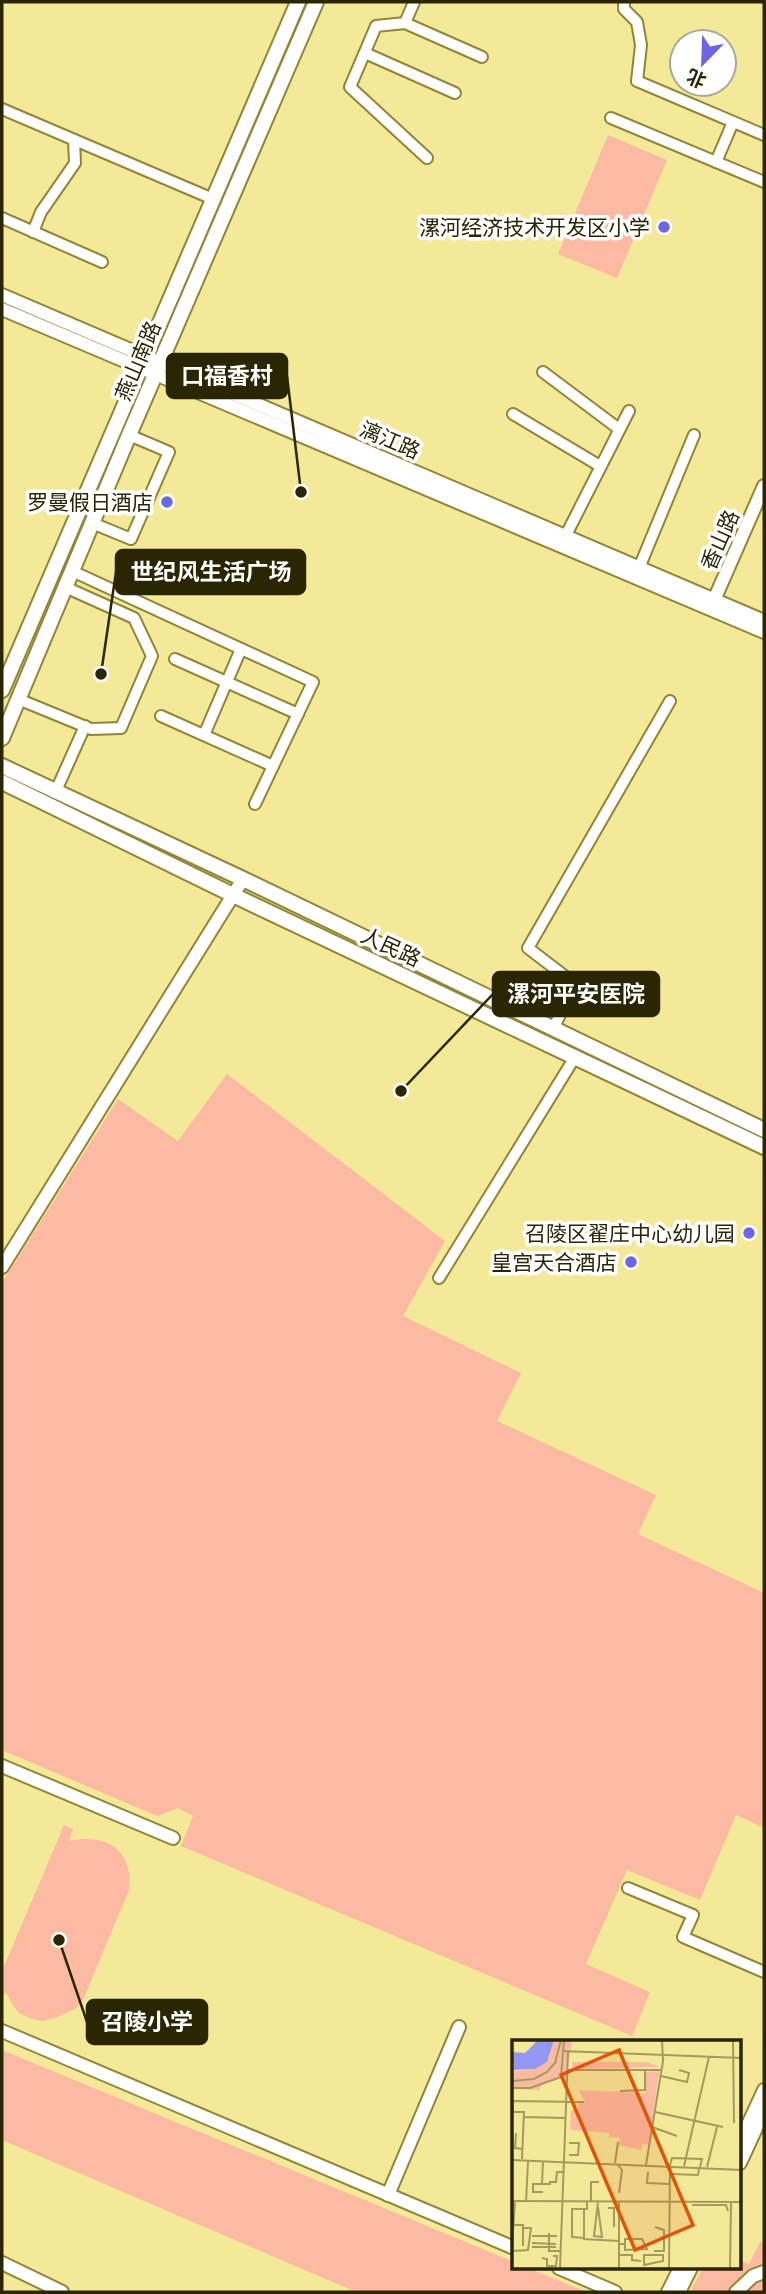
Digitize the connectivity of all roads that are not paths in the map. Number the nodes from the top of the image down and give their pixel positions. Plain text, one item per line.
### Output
1 (298, 2) edge
2 (316, 2) edge
3 (414, 2) edge
4 (624, 2) edge
5 (405, 23) junction
6 (365, 53) junction
7 (482, 57) dead end
8 (455, 93) dead end
9 (258, 95) junction
10 (273, 101) junction
11 (2, 108) edge
12 (611, 118) dead end
13 (733, 122) junction
14 (764, 135) edge
15 (74, 140) junction
16 (427, 158) dead end
17 (716, 162) junction
18 (764, 182) edge
19 (213, 199) junction
20 (228, 205) junction
21 (2, 218) edge
22 (33, 232) junction
23 (102, 262) dead end
24 (2, 295) edge
25 (2, 309) edge
26 (141, 362) junction
27 (157, 369) junction
28 (542, 372) dead end
29 (629, 411) dead end
30 (513, 414) dead end
31 (619, 429) junction
32 (129, 435) junction
33 (694, 435) dead end
34 (600, 466) junction
35 (764, 486) edge
36 (72, 525) junction
37 (90, 527) junction
38 (563, 541) junction
39 (639, 568) junction
40 (72, 570) junction
41 (65, 587) junction
42 (712, 605) junction
43 (764, 621) edge
44 (764, 632) edge
45 (241, 649) junction
46 (175, 659) dead end
47 (6, 669) edge
48 (227, 682) junction
49 (2, 690) edge
50 (18, 699) junction
51 (670, 701) dead end
52 (298, 714) junction
53 (161, 716) dead end
54 (85, 726) junction
55 (204, 735) junction
56 (2, 738) edge
57 (2, 766) edge
58 (273, 766) junction
59 (2, 782) edge
60 (55, 793) junction
61 (255, 804) dead end
62 (243, 879) junction
63 (233, 895) junction
64 (553, 1029) junction
65 (575, 1057) junction
66 (764, 1130) edge
67 (764, 1147) edge
68 (2, 1267) edge
69 (439, 1278) dead end
70 (2, 1766) edge
71 (173, 1838) dead end
72 (628, 1888) dead end
73 (764, 1972) edge
74 (459, 2027) dead end
75 (2, 2031) edge
76 (764, 2090) edge
77 (764, 2111) edge
78 (742, 2138) edge
79 (742, 2159) edge
80 (388, 2195) junction
81 (512, 2247) edge
82 (2, 2263) edge
83 (564, 2270) edge
84 (679, 2270) edge
85 (690, 2270) edge
86 (764, 2272) edge
87 (62, 2292) edge
88 (615, 2292) edge
89 (668, 2292) edge
90 (679, 2292) edge
91 (736, 2292) edge

1 - 9 main road, 燕山南路
2 - 10 main road, 燕山南路
3 - 5 street
4 - 13 street
5 - 6 street
5 - 7 street
6 - 8 street
6 - 16 street
9 - 10 main road
9 - 19 main road, 燕山南路
10 - 20 main road, 燕山南路
11 - 15 street
12 - 17 street
13 - 14 street
13 - 17 street
15 - 19 street
15 - 22 street
17 - 18 street
19 - 20 main road
19 - 26 main road, 燕山南路
20 - 27 main road, 燕山南路
21 - 22 street
22 - 23 street
24 - 26 street, 漓江路
25 - 26 street, 漓江路
26 - 27 street, 漓江路
26 - 36 main road, 燕山南路
27 - 32 main road, 燕山南路
27 - 38 street, 漓江路
28 - 31 street
29 - 31 street
30 - 34 street
31 - 34 street
32 - 37 main road, 燕山南路
32 - 37 street
33 - 39 street
34 - 38 street
35 - 42 street, 香山路
36 - 37 main road
36 - 47 main road, 燕山南路
37 - 40 main road, 燕山南路
38 - 39 street, 漓江路
38 - 42 street, 漓江路
39 - 42 street, 漓江路
40 - 41 main road, 燕山南路
40 - 45 street
41 - 50 main road, 燕山南路
41 - 54 street
42 - 43 street, 漓江路
42 - 44 street, 漓江路
45 - 48 street
45 - 52 street
46 - 48 street
47 - 49 main road, 燕山南路
48 - 52 street
48 - 55 street
50 - 54 street
50 - 56 main road, 燕山南路
51 - 64 street
52 - 58 street
53 - 55 street
54 - 60 street
55 - 58 street
57 - 60 main road, 人民路
58 - 61 street
59 - 63 main road, 人民路
60 - 62 main road, 人民路
62 - 63 street
62 - 64 main road, 人民路
63 - 65 main road, 人民路
63 - 68 street
64 - 66 main road, 人民路
65 - 67 main road, 人民路
65 - 69 street
70 - 71 street
72 - 73 street
74 - 80 street
75 - 80 street
76 - 78 street
77 - 79 street
80 - 81 street
82 - 87 street
83 - 88 street
84 - 89 street
85 - 90 street
86 - 91 street

